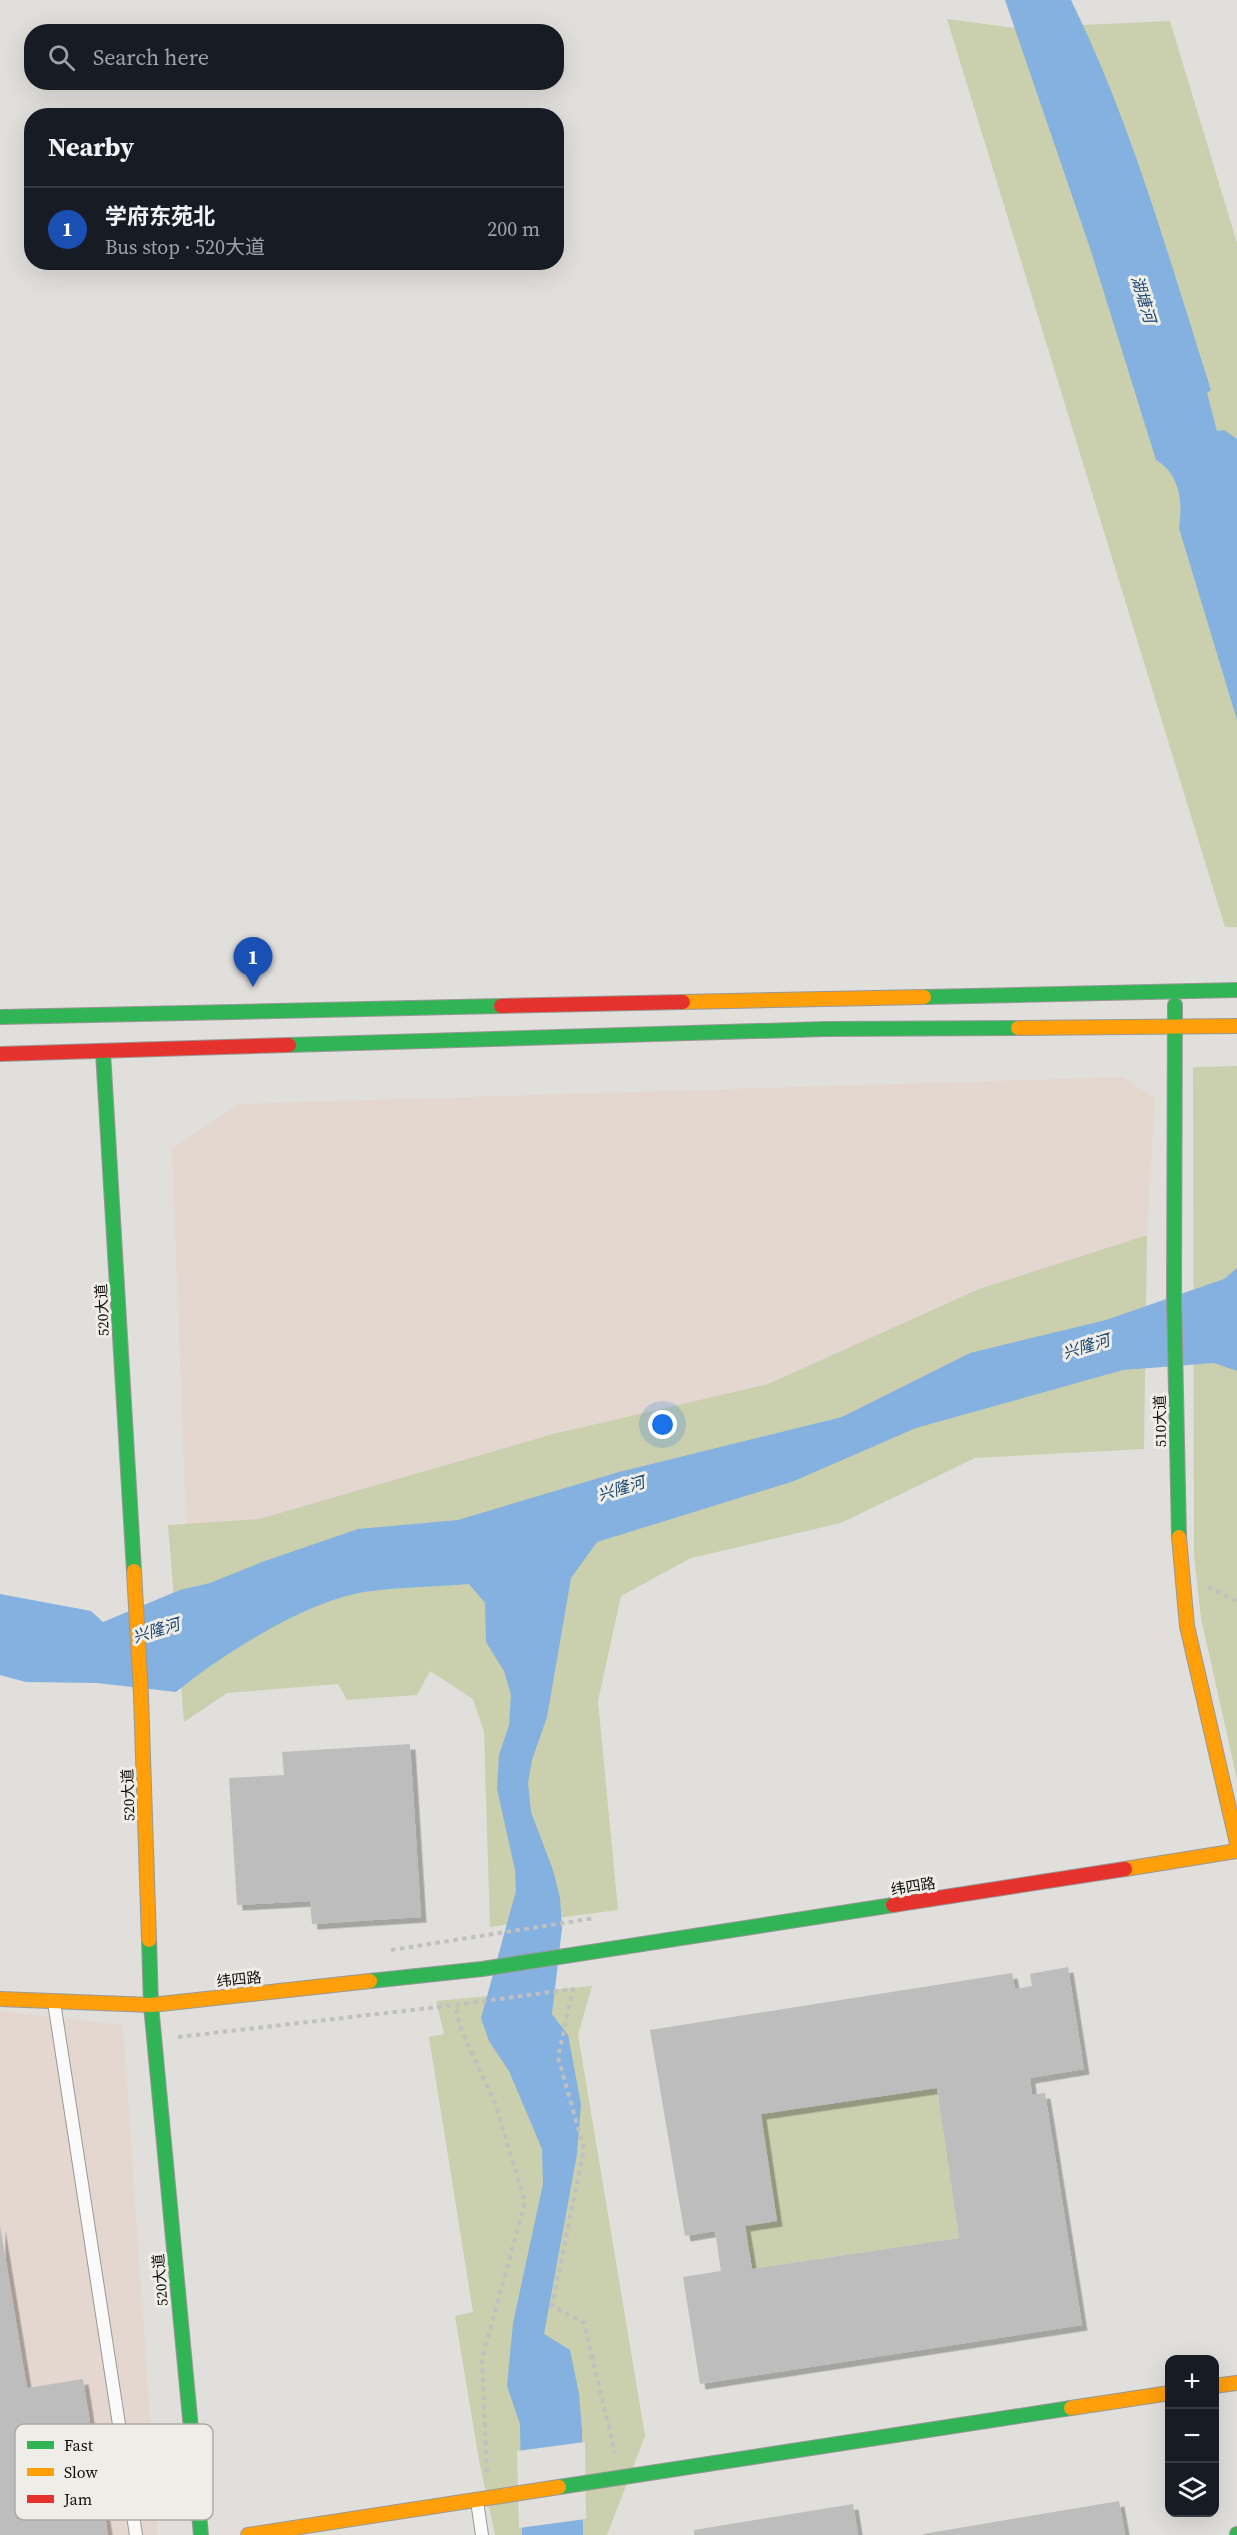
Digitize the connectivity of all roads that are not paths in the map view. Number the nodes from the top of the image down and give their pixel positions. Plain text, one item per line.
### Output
1 (1237, 990) edge
2 (1176, 991) junction
3 (0, 1017) edge
4 (1175, 1026) junction
5 (1237, 1026) edge
6 (103, 1052) junction
7 (0, 1054) edge
8 (1237, 1843) edge
9 (1237, 1851) edge
10 (0, 1999) edge
11 (54, 2001) junction
12 (151, 2005) junction
13 (1237, 2383) edge
14 (1219, 2385) edge
15 (1165, 2394) edge
16 (119, 2424) edge
17 (191, 2424) edge
18 (477, 2499) junction
19 (134, 2520) edge
20 (200, 2520) edge
21 (136, 2535) edge
22 (201, 2535) edge
23 (248, 2535) edge
24 (482, 2535) edge

1 - 2 street
2 - 3 street
2 - 4 street, 510大道
4 - 5 street
4 - 6 street
4 - 8 street, 510大道
6 - 7 street
6 - 12 street, 520大道
9 - 12 street, 纬四路
10 - 11 street, 纬四路
11 - 12 street, 纬四路
11 - 16 lane
12 - 17 street, 520大道
13 - 14 street
15 - 18 street
18 - 23 street
18 - 24 lane
19 - 21 lane
20 - 22 street, 520大道

